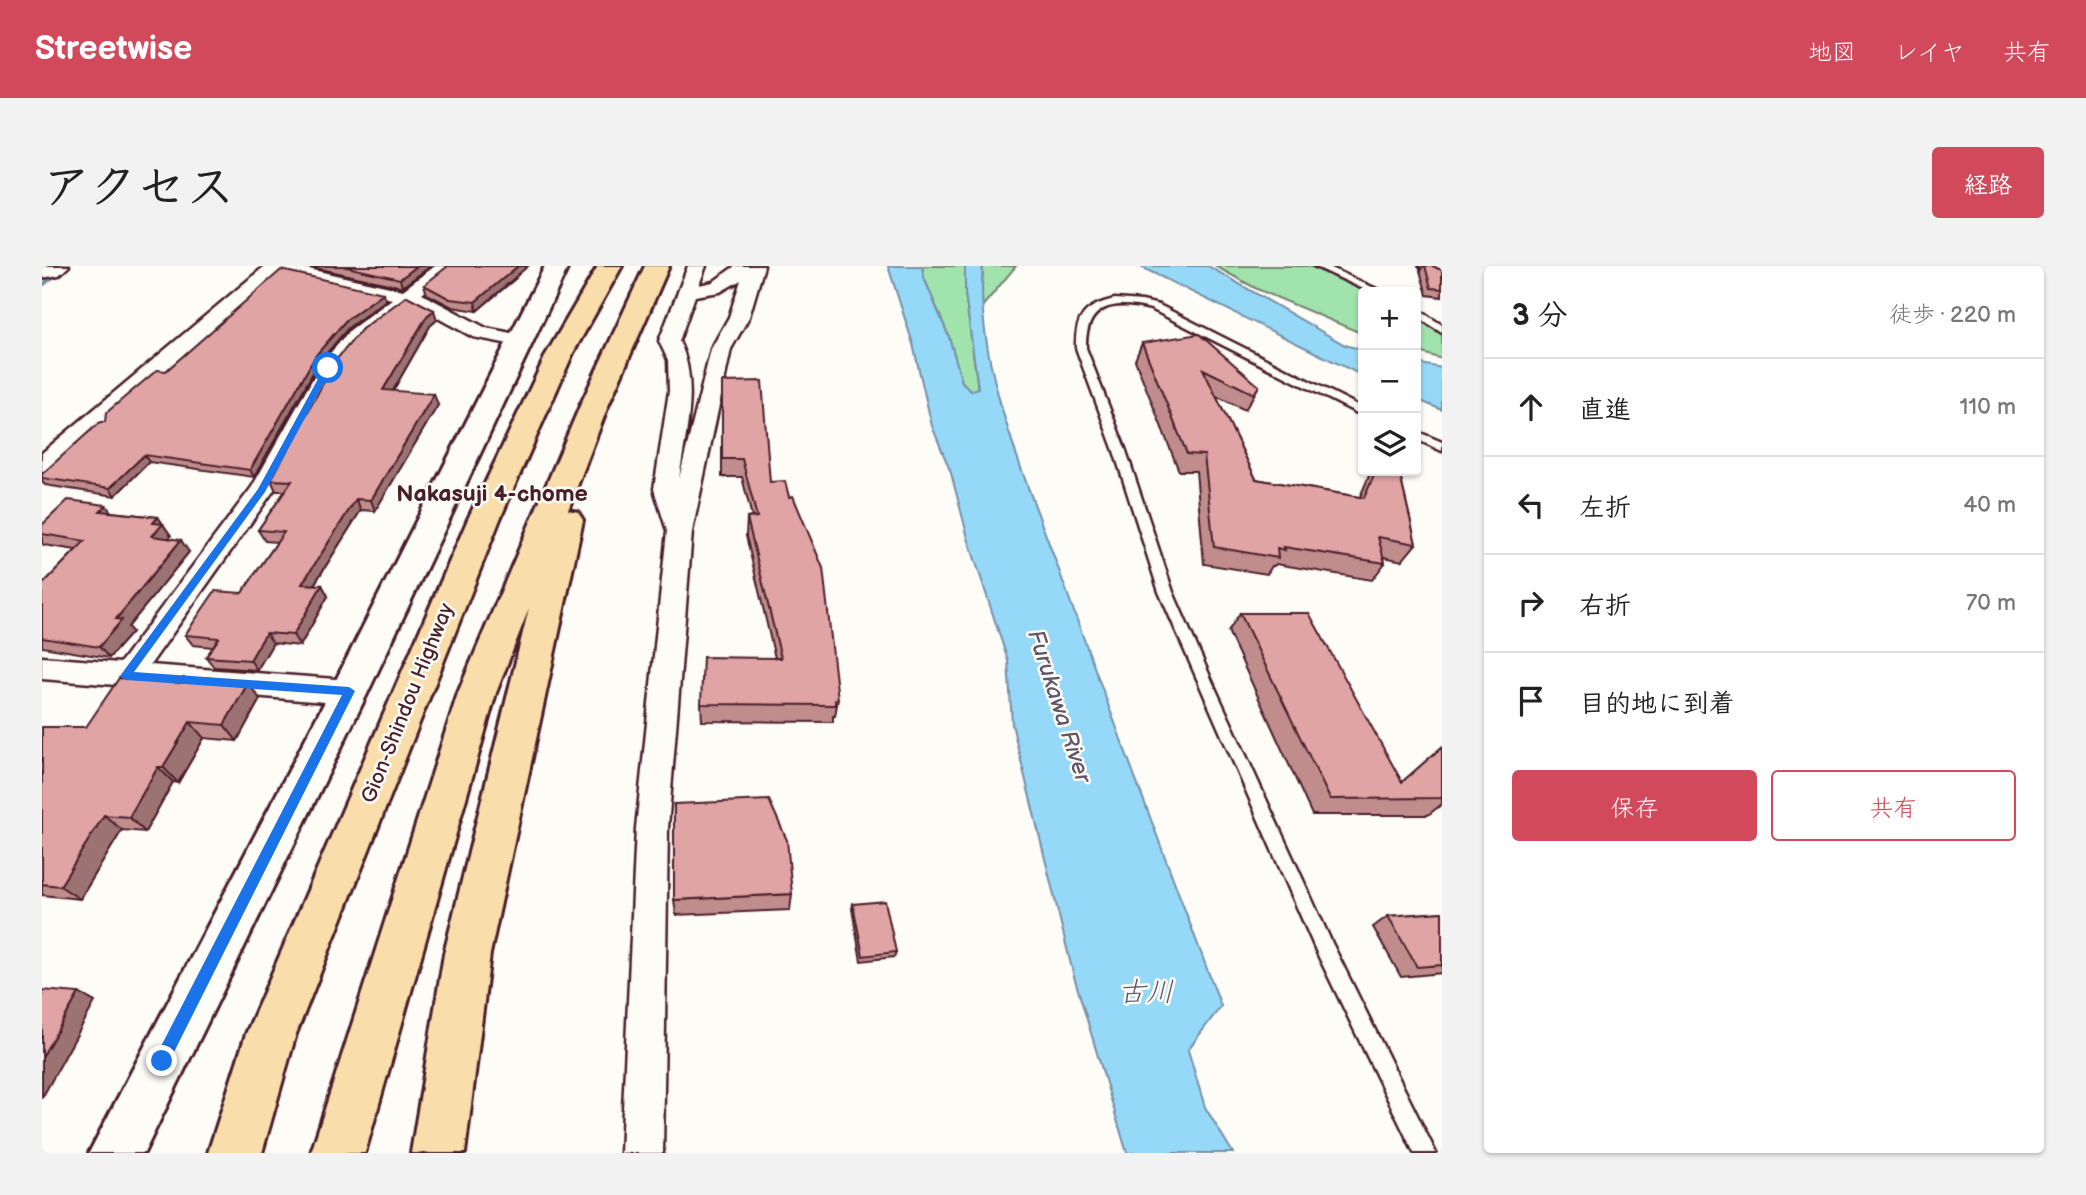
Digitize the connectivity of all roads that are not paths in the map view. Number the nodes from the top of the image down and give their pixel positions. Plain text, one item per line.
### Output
1 (60, 266) edge
2 (275, 266) edge
3 (447, 266) edge
4 (610, 266) edge
5 (657, 266) edge
6 (697, 266) edge
7 (746, 266) edge
8 (755, 266) edge
9 (1319, 266) edge
10 (1432, 266) edge
11 (556, 267) edge
12 (1442, 269) edge
13 (42, 273) edge
14 (1367, 287) edge
15 (686, 291) junction
16 (409, 297) junction
17 (1421, 314) edge
18 (1442, 330) edge
19 (519, 340) junction
20 (594, 406) junction
21 (1358, 409) edge
22 (1421, 437) edge
23 (1442, 447) edge
24 (42, 465) edge
25 (679, 532) junction
26 (42, 668) edge
27 (126, 676) junction
28 (349, 691) junction
29 (271, 1034) junction
30 (116, 1153) edge
31 (227, 1153) edge
32 (235, 1153) edge
33 (338, 1153) edge
34 (438, 1153) edge
35 (642, 1153) edge
36 (1425, 1153) edge

1 - 13 street
2 - 16 street
2 - 24 street
3 - 16 street
4 - 29 main road, Gion-Shindou Highway
5 - 20 main road
6 - 15 street
7 - 15 street
8 - 25 street
9 - 14 lane
10 - 12 main road
11 - 19 street
15 - 25 street
16 - 19 street
16 - 27 street
17 - 18 lane
19 - 28 street
20 - 33 main road
20 - 34 main road
21 - 36 lane
22 - 23 lane
25 - 35 street
26 - 27 street
27 - 28 street
28 - 30 street
29 - 31 main road
29 - 32 main road, Gion-Shindou Highway

